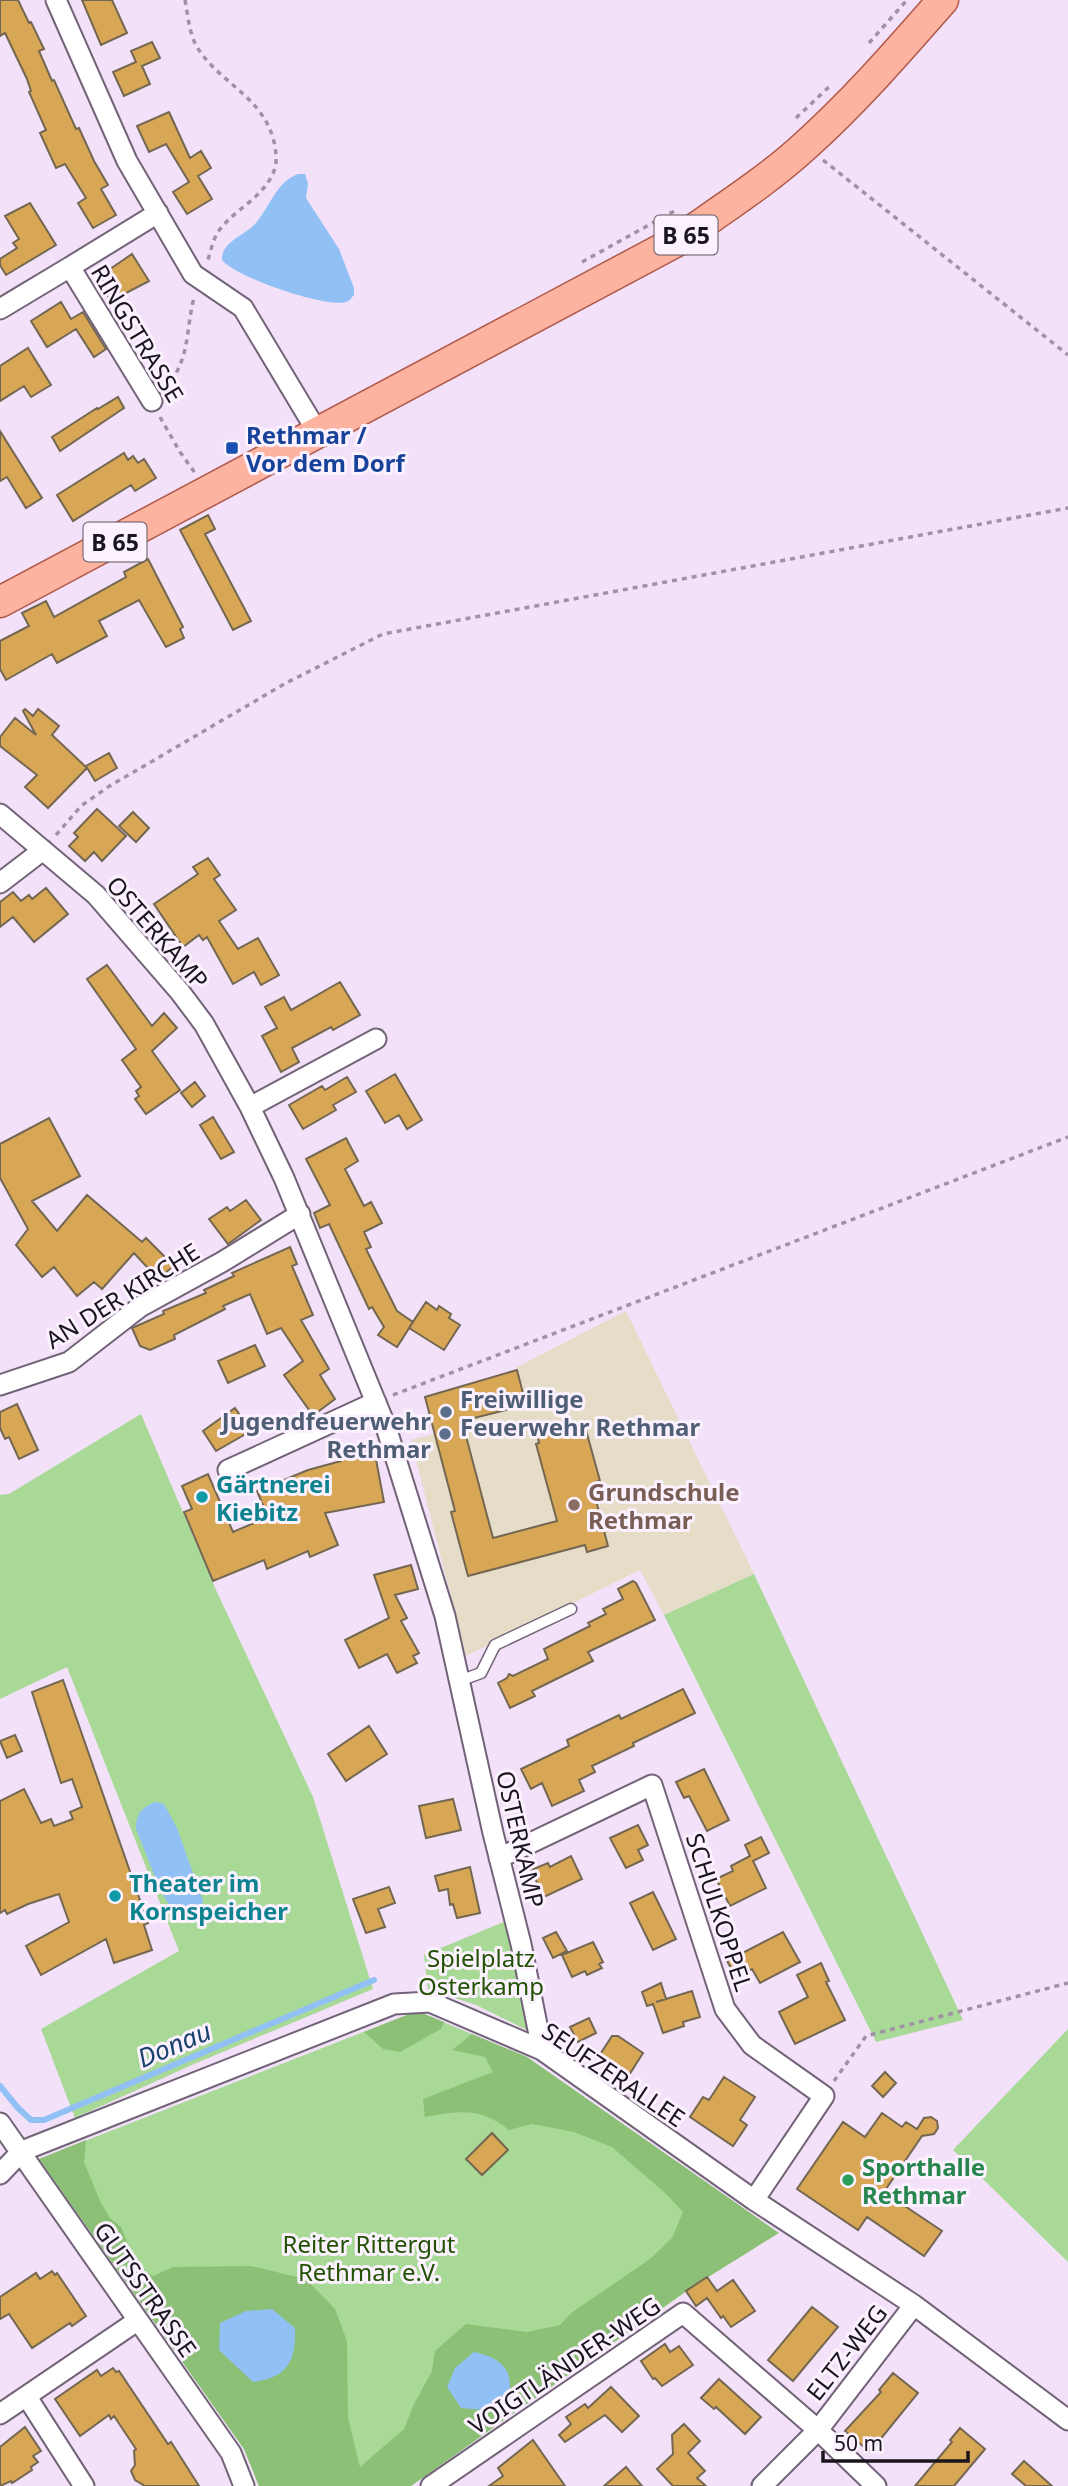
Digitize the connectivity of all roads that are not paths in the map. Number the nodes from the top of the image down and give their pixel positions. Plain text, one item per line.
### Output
1 (55, 0) edge
2 (943, 0) edge
3 (158, 213) junction
4 (70, 267) junction
5 (0, 309) edge
6 (152, 401) road end
7 (318, 433) junction
8 (0, 602) edge
9 (0, 814) edge
10 (43, 850) junction
11 (0, 883) edge
12 (376, 1039) dead end
13 (250, 1107) junction
14 (300, 1214) junction
15 (0, 1385) edge
16 (376, 1402) junction
17 (228, 1469) dead end
18 (571, 1609) dead end
19 (459, 1681) junction
20 (499, 1858) junction
21 (542, 2050) junction
22 (0, 2123) edge
23 (22, 2151) junction
24 (0, 2174) edge
25 (754, 2200) junction
26 (914, 2305) junction
27 (137, 2320) junction
28 (26, 2397) junction
29 (0, 2414) edge
30 (1068, 2420) edge
31 (818, 2430) junction
32 (84, 2486) edge
33 (244, 2486) edge
34 (431, 2486) edge
35 (762, 2486) edge
36 (876, 2486) edge

1 - 3 street
2 - 7 main road, B 65
3 - 4 street
3 - 7 street
4 - 5 street, RINGSTRASSE
4 - 6 street, RINGSTRASSE
7 - 8 main road, B 65
9 - 10 street, OSTERKAMP
10 - 11 street
10 - 13 street, OSTERKAMP
12 - 13 street
13 - 14 street, OSTERKAMP
14 - 15 street, AN DER KIRCHE
14 - 16 street, OSTERKAMP
16 - 17 street
16 - 19 street, OSTERKAMP
18 - 19 lane
19 - 20 street, OSTERKAMP
20 - 21 street, OSTERKAMP
20 - 25 street, SCHULKOPPEL
21 - 23 street, SEUFZERALLEE
21 - 25 street, SEUFZERALLEE
22 - 23 street, GUTSSTRASSE
23 - 24 street
23 - 27 street, GUTSSTRASSE
25 - 26 street, SEUFZERALLEE
26 - 30 street, SEUFZERALLEE
26 - 31 street, ELTZ-WEG
27 - 28 street
27 - 33 street, GUTSSTRASSE
28 - 29 street
28 - 32 street
31 - 34 street, VOIGTLÄNDER-WEG
31 - 35 street, ELTZ-WEG
31 - 36 street, ELTZ-WEG

